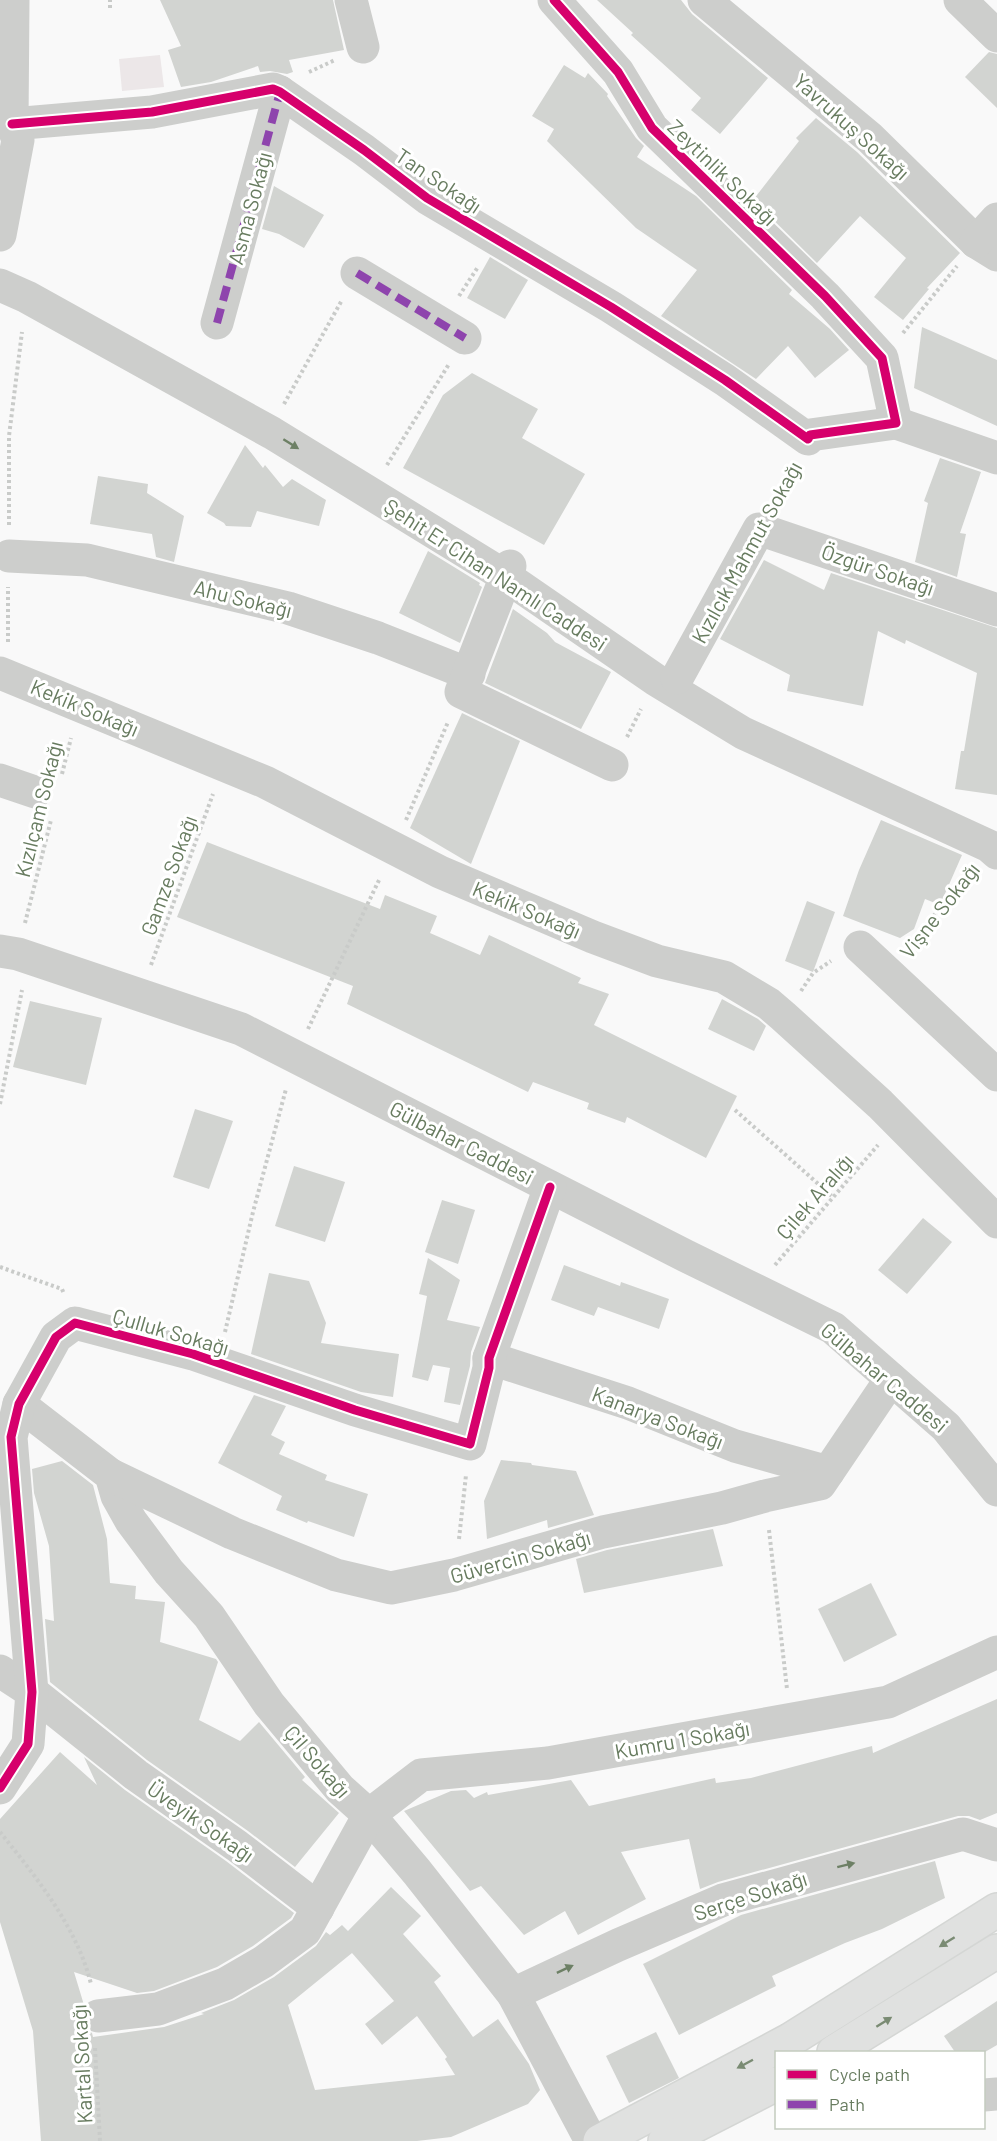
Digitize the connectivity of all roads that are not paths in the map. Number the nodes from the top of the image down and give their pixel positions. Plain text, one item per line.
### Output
1 (13, 0) edge
2 (351, 0) edge
3 (554, 0) edge
4 (704, 0) edge
5 (960, 0) edge
6 (997, 36) edge
7 (363, 47) road end
8 (277, 91) junction
9 (6, 130) edge
10 (0, 235) edge
11 (990, 239) edge
12 (0, 269) edge
13 (357, 273) road end
14 (13, 291) edge
15 (218, 323) dead end
16 (453, 330) road end
17 (896, 423) junction
18 (808, 439) joint
19 (997, 458) edge
20 (759, 528) joint
21 (9, 555) road end
22 (508, 571) junction
23 (997, 610) edge
24 (4, 674) edge
25 (667, 679) junction
26 (465, 683) junction
27 (612, 765) road end
28 (0, 780) edge
29 (48, 798) road end
30 (994, 842) edge
31 (860, 947) road end
32 (15, 954) edge
33 (997, 1075) edge
34 (550, 1187) junction
35 (997, 1222) edge
36 (489, 1358) junction
37 (891, 1379) junction
38 (19, 1404) junction
39 (828, 1472) junction
40 (111, 1475) junction
41 (997, 1490) edge
42 (997, 1652) edge
43 (0, 1671) edge
44 (32, 1692) junction
45 (0, 1788) edge
46 (369, 1815) junction
47 (997, 1845) edge
48 (318, 1908) junction
49 (997, 1910) edge
50 (997, 1951) edge
51 (513, 1994) junction
52 (98, 2016) road end
53 (797, 2046) edge
54 (836, 2051) edge
55 (775, 2057) edge
56 (775, 2085) edge
57 (591, 2141) edge
58 (600, 2141) edge
59 (664, 2141) edge

1 - 9 street
2 - 7 street
3 - 17 street, Zeytinlik Sokağı
4 - 11 street, Yavrukuş Sokağı
5 - 6 street
8 - 9 street
8 - 15 street, Asma Sokağı
8 - 18 street, Tan Sokağı
9 - 10 street
12 - 22 street, Şehit Er Cihan Namlı Caddesi
13 - 16 street
14 -> 22 street, Şehit Er Cihan Namlı Caddesi
17 - 18 street, Kızılcık Mahmut Sokağı
17 - 19 street
20 - 23 street, Özgür Sokağı
20 - 25 street, Kızılcık Mahmut Sokağı
21 - 26 street, Ahu Sokağı
22 - 25 street, Şehit Er Cihan Namlı Caddesi
22 - 26 street
24 - 35 street, Kekik Sokağı
25 - 30 street, Şehit Er Cihan Namlı Caddesi
26 - 27 street, Ahu Sokağı
28 - 29 street
31 - 33 street, Vişne Sokağı
32 - 34 street, Gülbahar Caddesi
34 - 36 street
34 - 37 street, Gülbahar Caddesi
36 - 38 street, Çulluk Sokağı
36 - 39 street, Kanarya Sokağı
37 - 39 street, Güvercin Sokağı
37 - 41 street, Gülbahar Caddesi
38 - 40 street
38 - 44 street
39 - 40 street, Güvercin Sokağı
40 - 46 street, Çil Sokağı
42 - 46 street, Kumru 1 Sokağı
43 - 44 street, Üveyik Sokağı
44 - 45 street
44 - 48 street, Üveyik Sokağı
46 - 48 street
46 - 51 street, Çil Sokağı
51 -> 47 street, Serçe Sokağı
48 - 52 street
49 -> 53 main road
54 -> 50 main road
51 - 57 street, Çil Sokağı
55 -> 58 main road
56 - 59 main road

